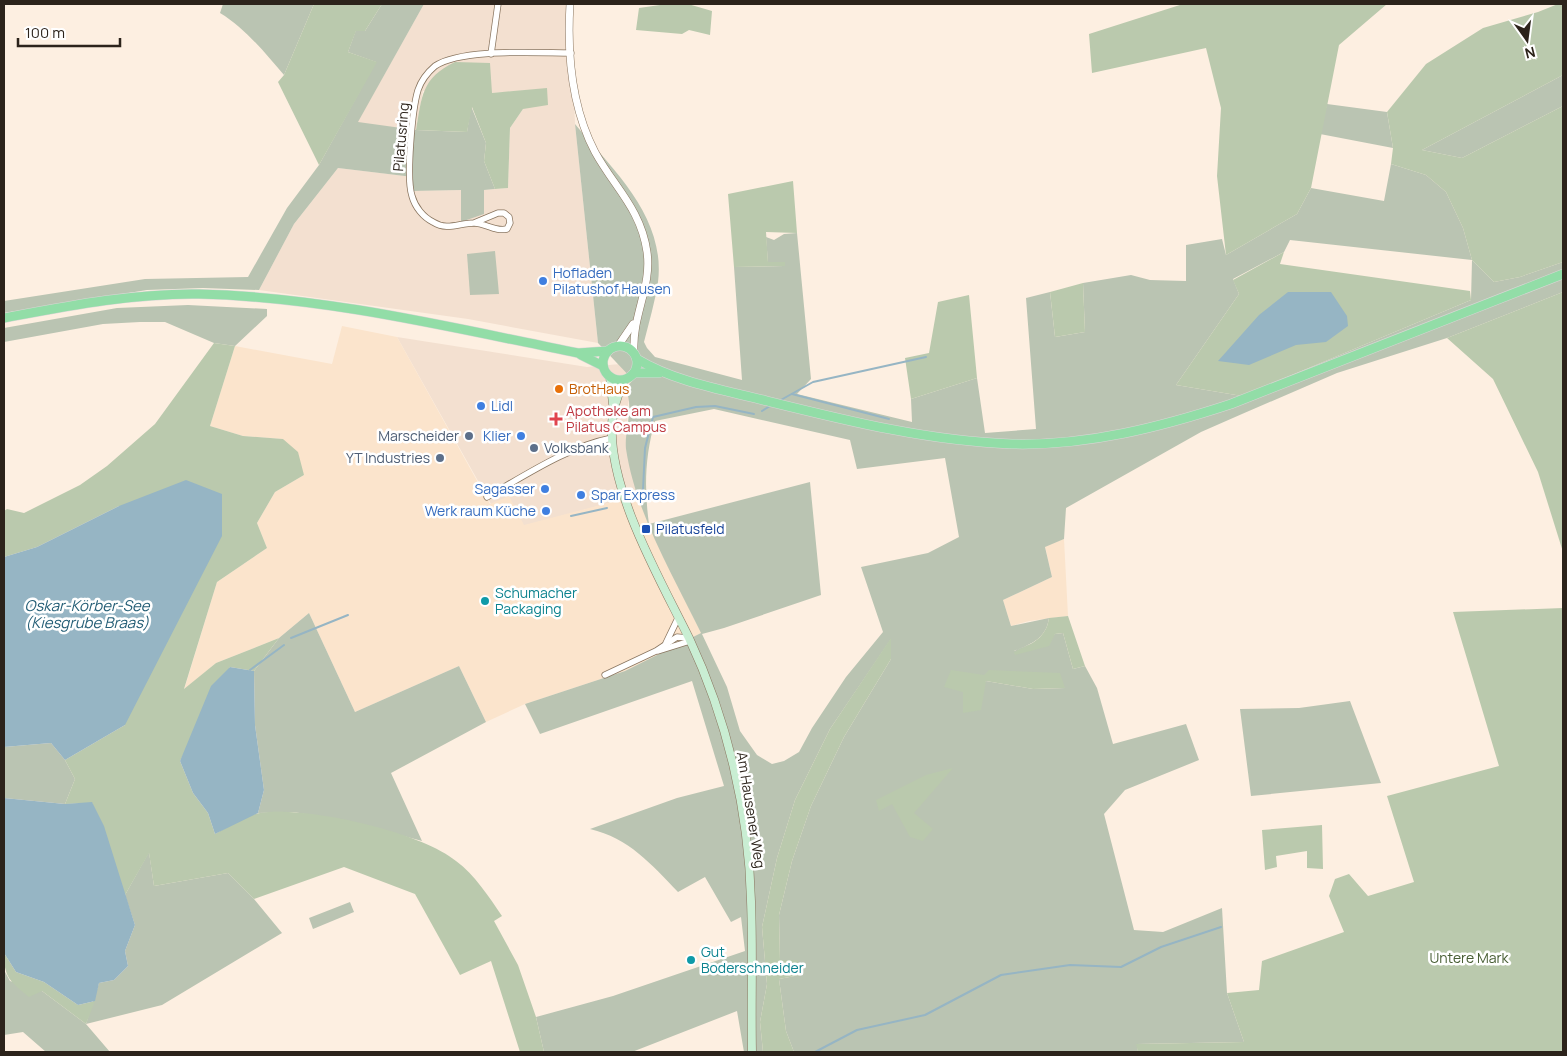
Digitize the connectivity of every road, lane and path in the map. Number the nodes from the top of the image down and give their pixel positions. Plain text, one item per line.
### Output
1 (498, 4) edge
2 (570, 4) edge
3 (571, 53) junction
4 (491, 54) junction
5 (474, 223) junction
6 (1563, 274) edge
7 (4, 318) edge
8 (635, 321) junction
9 (618, 346) junction
10 (608, 351) junction
11 (578, 354) junction
12 (635, 356) junction
13 (603, 366) junction
14 (634, 373) junction
15 (667, 373) junction
16 (610, 376) junction
17 (624, 380) junction
18 (614, 409) junction
19 (612, 438) junction
20 (487, 497) dead end
21 (678, 618) junction
22 (689, 640) junction
23 (665, 644) junction
24 (656, 651) junction
25 (605, 675) dead end
26 (752, 1052) edge

1 - 4 street
2 - 3 street
3 - 4 street, Pilatusring
3 - 8 street
4 - 5 street, Pilatusring
5 - 5 street, Pilatusring
6 - 15 main road
7 - 11 main road
8 - 9 street
8 - 12 street
9 - 10 main road
9 - 12 main road
10 - 11 main road
10 - 13 main road
11 - 13 main road
12 - 14 main road
12 - 15 main road
13 - 16 main road
14 - 15 main road
14 - 17 main road
16 - 17 main road
16 - 18 main road
17 - 18 main road
18 - 19 main road, Am Hausener Weg
19 - 20 street
19 - 21 main road, Am Hausener Weg
21 - 22 main road, Am Hausener Weg
21 - 23 street
22 - 23 street
22 - 24 street
22 - 26 main road, Am Hausener Weg
23 - 24 street
24 - 25 street

